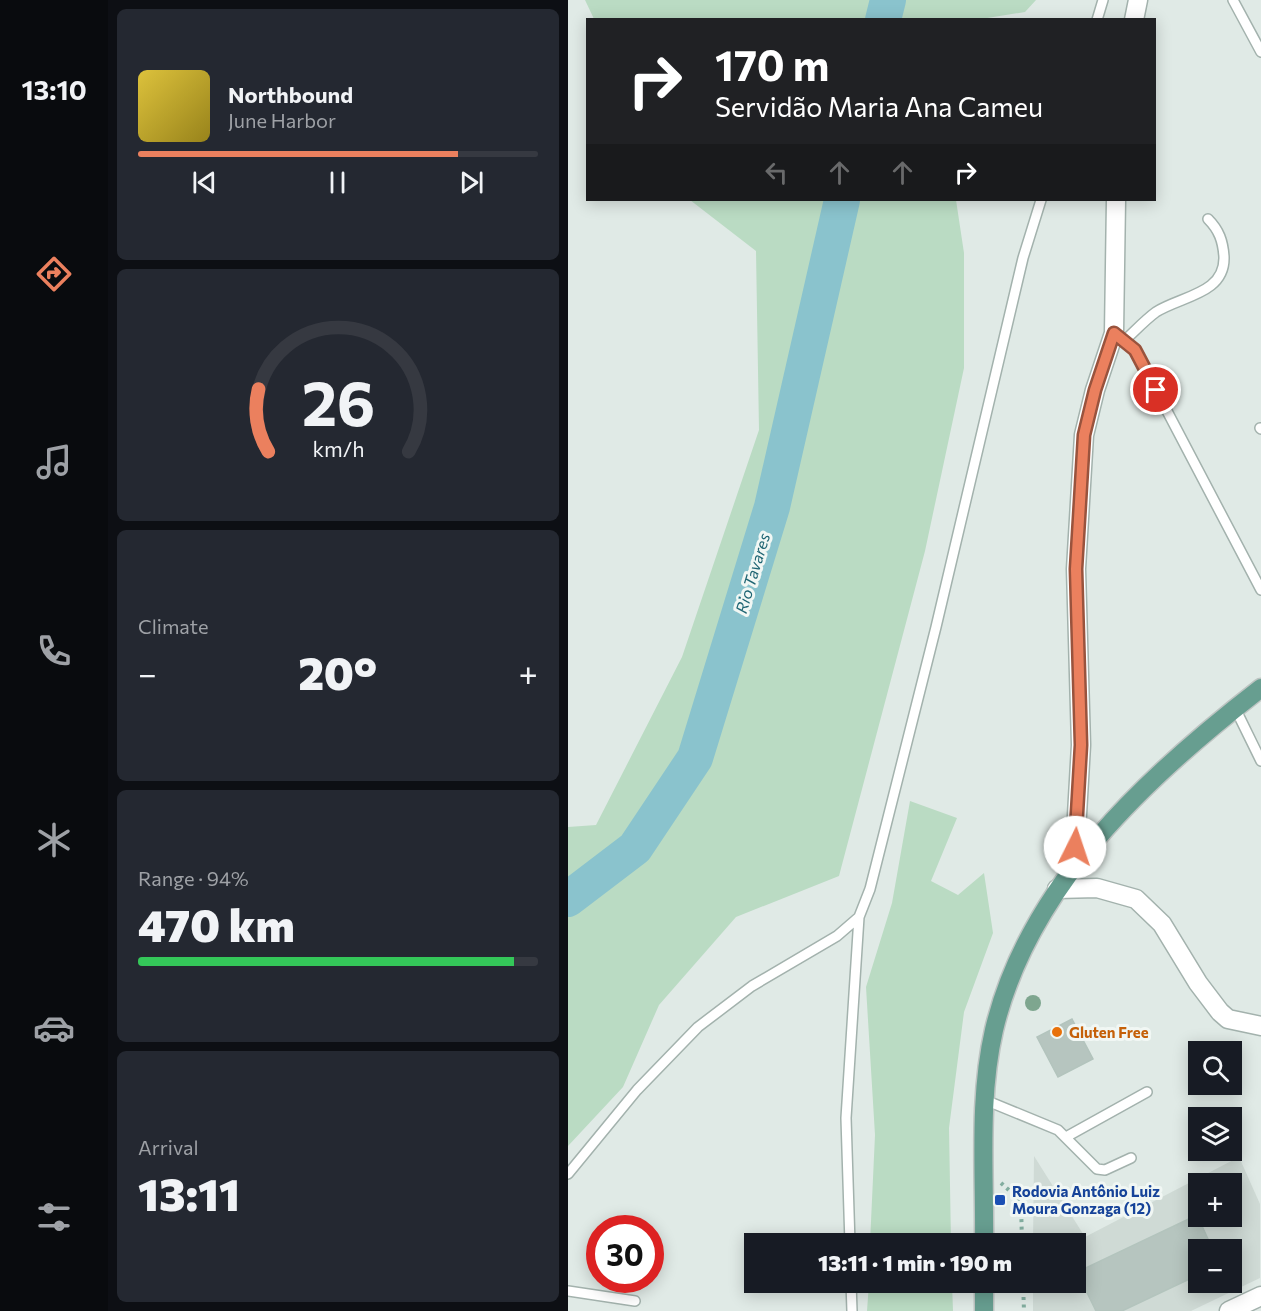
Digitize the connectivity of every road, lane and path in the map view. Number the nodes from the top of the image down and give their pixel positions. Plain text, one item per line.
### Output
1 (1103, 0) edge
2 (1138, 0) edge
3 (1233, 0) edge
4 (1098, 18) edge
5 (1134, 18) edge
6 (1261, 52) edge
7 (1041, 201) edge
8 (1116, 201) edge
9 (1208, 219) dead end
10 (1120, 337) junction
11 (1261, 590) edge
12 (1261, 688) edge
13 (1235, 708) junction
14 (1261, 761) edge
15 (1074, 867) junction
16 (1057, 889) junction
17 (859, 917) junction
18 (1261, 1026) edge
19 (1147, 1092) dead end
20 (985, 1100) junction
21 (1066, 1137) junction
22 (1131, 1158) dead end
23 (985, 1168) junction
24 (568, 1174) edge
25 (850, 1233) edge
26 (984, 1233) edge
27 (1022, 1233) edge
28 (568, 1291) edge
29 (851, 1293) edge
30 (984, 1293) edge
31 (1023, 1293) edge
32 (635, 1301) dead end
33 (1257, 1302) edge
34 (852, 1311) edge
35 (984, 1311) edge
36 (1024, 1311) edge
37 (1229, 1311) edge

1 - 4 lane
2 - 5 street
3 - 6 lane
7 - 17 lane
8 - 10 street
9 - 10 lane
10 - 11 lane
10 - 15 street
12 - 13 main road
13 - 14 lane
13 - 15 main road
15 - 16 main road
16 - 18 street
16 - 20 main road
17 - 24 lane
17 - 25 lane
19 - 21 lane
20 - 21 lane
20 - 23 main road
21 - 22 lane
23 - 26 main road
23 - 27 path
28 - 32 lane
29 - 34 lane
30 - 35 main road
31 - 36 path
33 - 37 street

